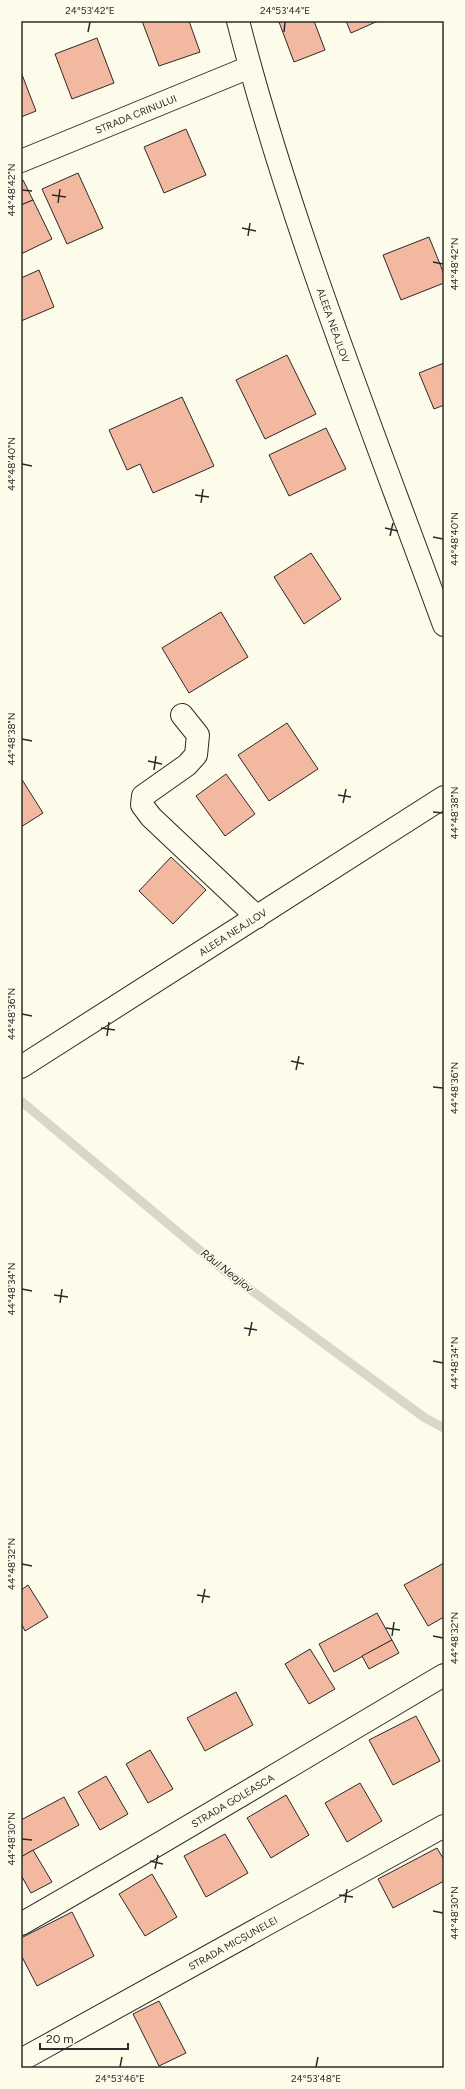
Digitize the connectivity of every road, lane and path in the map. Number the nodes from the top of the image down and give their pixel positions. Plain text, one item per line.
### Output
1 (238, 21) edge
2 (250, 67) junction
3 (21, 161) edge
4 (444, 625) edge
5 (182, 715) dead end
6 (444, 797) edge
7 (257, 917) junction
8 (21, 1067) edge
9 (444, 1675) edge
10 (444, 1826) edge
11 (21, 1924) edge
12 (21, 2060) edge

1 - 2 street, ALEEA NEAJLOV
2 - 3 street, STRADA CRINULUI
2 - 4 street, ALEEA NEAJLOV
5 - 7 street
6 - 7 street, ALEEA NEAJLOV
7 - 8 street, ALEEA NEAJLOV
9 - 11 street, STRADA GOLEASCA
10 - 12 street, STRADA MICȘUNELEI

